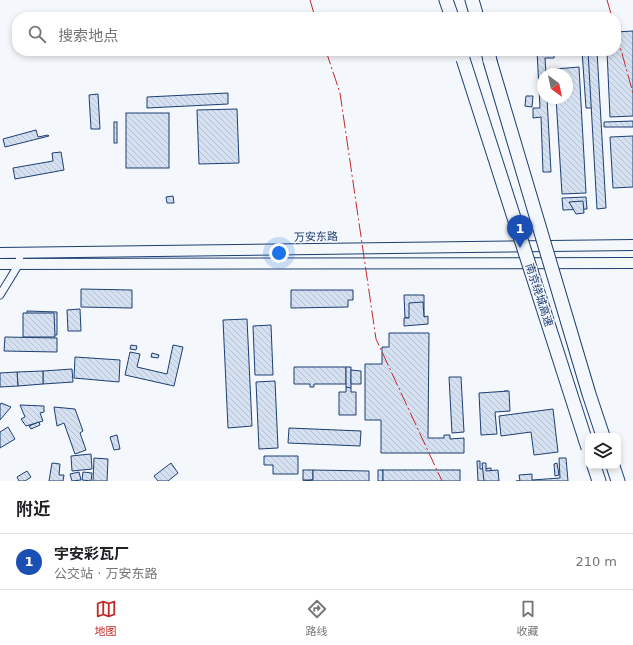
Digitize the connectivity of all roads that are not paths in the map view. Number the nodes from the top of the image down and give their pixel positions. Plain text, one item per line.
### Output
1 (446, 0) edge
2 (472, 0) edge
3 (450, 12) edge
4 (476, 12) edge
5 (462, 56) edge
6 (489, 56) edge
7 (633, 245) edge
8 (0, 253) edge
9 (20, 253) junction
10 (633, 263) edge
11 (0, 264) edge
12 (19, 264) junction
13 (0, 295) edge
14 (602, 433) edge
15 (585, 439) edge
16 (595, 469) edge
17 (614, 469) edge
18 (598, 481) edge
19 (618, 481) edge

1 - 3 highway
2 - 4 highway
5 - 15 highway, 南京绕城高速, bridge
6 - 14 highway, 南京绕城高速, bridge
7 - 9 main road, 万安东路
8 - 9 main road, 万安东路
9 - 12 street
10 - 12 main road
11 - 12 main road
12 - 13 street
16 - 18 highway
17 - 19 highway

